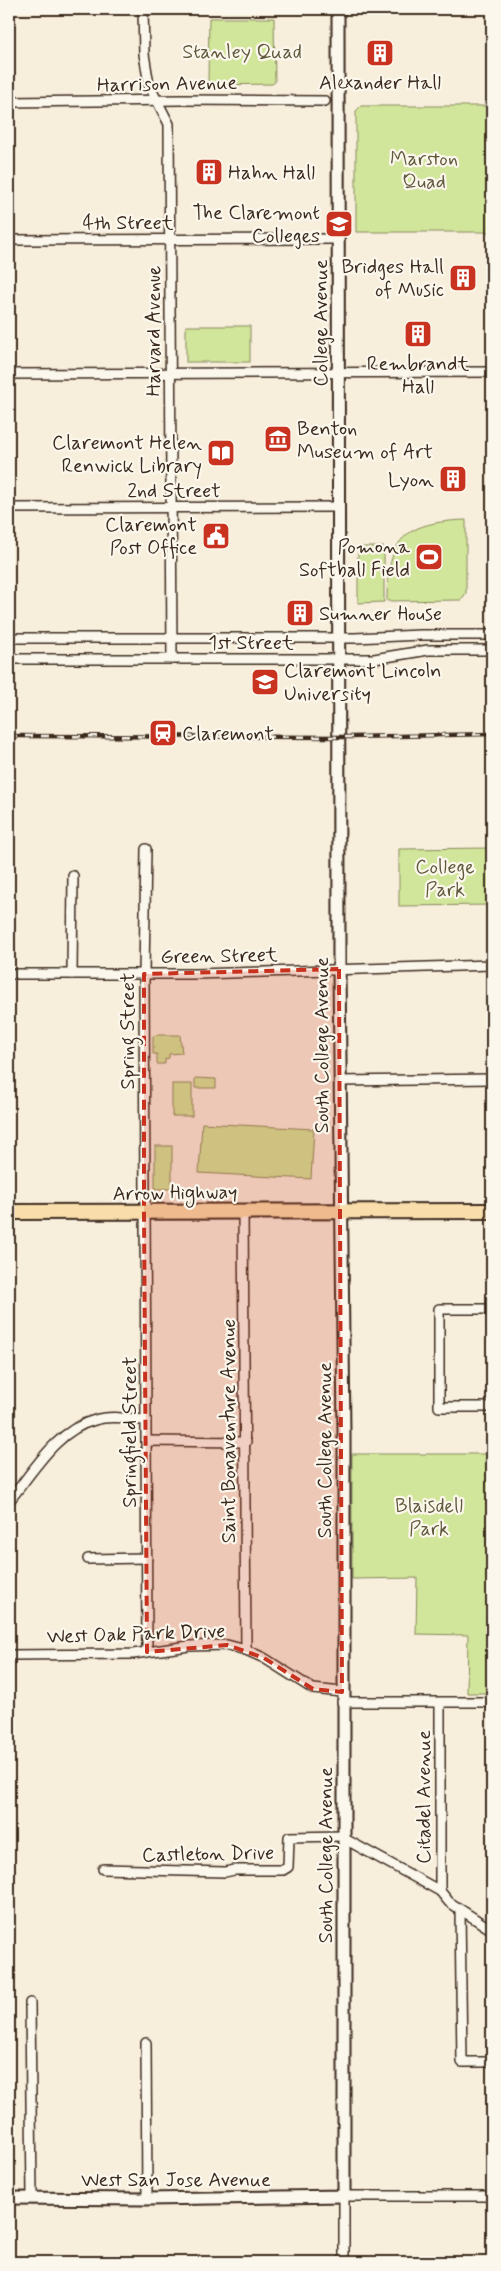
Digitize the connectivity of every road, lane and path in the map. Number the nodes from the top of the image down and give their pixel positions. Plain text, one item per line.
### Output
1 (143, 9) edge
2 (338, 9) edge
3 (157, 100) junction
4 (325, 101) dead end
5 (9, 102) edge
6 (171, 239) junction
7 (338, 239) junction
8 (9, 240) edge
9 (339, 372) junction
10 (492, 372) edge
11 (170, 373) junction
12 (9, 374) edge
13 (171, 507) junction
14 (338, 507) junction
15 (9, 508) edge
16 (492, 635) edge
17 (172, 637) junction
18 (339, 637) junction
19 (9, 638) edge
20 (492, 650) edge
21 (172, 659) junction
22 (340, 659) junction
23 (9, 660) edge
24 (146, 849) dead end
25 (73, 876) dead end
26 (492, 964) edge
27 (339, 969) junction
28 (9, 974) edge
29 (72, 974) junction
30 (144, 974) junction
31 (492, 1079) edge
32 (340, 1081) junction
33 (341, 1211) junction
34 (492, 1211) edge
35 (9, 1212) edge
36 (244, 1212) junction
37 (144, 1213) junction
38 (492, 1309) edge
39 (492, 1407) edge
40 (146, 1420) junction
41 (146, 1441) junction
42 (246, 1442) junction
43 (9, 1501) edge
44 (88, 1558) dead end
45 (147, 1558) junction
46 (246, 1650) junction
47 (148, 1652) junction
48 (9, 1655) edge
49 (342, 1697) junction
50 (492, 1702) edge
51 (440, 1703) junction
52 (343, 1838) junction
53 (103, 1869) dead end
54 (440, 1891) junction
55 (460, 1910) junction
56 (492, 1930) edge
57 (30, 2003) dead end
58 (146, 2043) dead end
59 (492, 2062) edge
60 (344, 2196) junction
61 (492, 2196) edge
62 (9, 2198) edge
63 (32, 2198) junction
64 (147, 2199) junction
65 (344, 2262) edge

1 - 3 street, Harvard Avenue
2 - 7 street, College Avenue
3 - 4 street, Harrison Avenue
3 - 5 street, Harrison Avenue
3 - 6 street, Harvard Avenue
6 - 7 street, 4th Street
6 - 8 street, 4th Street
6 - 11 street, Harvard Avenue
7 - 9 street, College Avenue
9 - 10 street
9 - 11 street
9 - 14 street, College Avenue
11 - 12 street
11 - 13 street, Harvard Avenue
13 - 14 street, 2nd Street
13 - 15 street, 2nd Street
13 - 17 street, Harvard Avenue
14 - 18 street, College Avenue
16 - 18 street, 1st Street
17 - 18 street, 1st Street
17 - 19 street, 1st Street
17 - 21 street, Harvard Avenue
18 - 22 street, South College Avenue
20 - 22 street, 1st Street
21 - 22 street, 1st Street
21 - 23 street, 1st Street
22 - 27 street, South College Avenue
24 - 30 street, Spring Street
25 - 29 street
26 - 27 street, Green Street
27 - 30 street, Green Street
27 - 32 street, South College Avenue
28 - 29 street, Green Street
29 - 30 street, Green Street
30 - 37 street, Spring Street
31 - 32 street
32 - 33 street, South College Avenue
33 - 34 main road, Arrow Highway
33 - 36 main road, Arrow Highway
33 - 49 street, South College Avenue
35 - 37 main road, Arrow Highway
36 - 37 main road, Arrow Highway
36 - 42 street, Saint Bonaventure Avenue
37 - 40 street, Springfield Street
38 - 39 street
40 - 41 street, Springfield Street
40 - 43 street
41 - 42 street
41 - 45 street, Springfield Street
42 - 46 street, Saint Bonaventure Avenue
44 - 45 street
45 - 47 street, Springfield Street
46 - 47 street, West Oak Park Drive
46 - 49 street, West Oak Park Drive
47 - 48 street, West Oak Park Drive
49 - 51 street, West Oak Park Drive
49 - 52 street, South College Avenue
50 - 51 street, West Oak Park Drive
51 - 54 street, Citadel Avenue
52 - 53 street, Castleton Drive
52 - 54 street
52 - 60 street, South College Avenue
54 - 55 street
55 - 56 street
55 - 59 street
57 - 63 street
58 - 64 street
60 - 61 street
60 - 64 street, West San Jose Avenue
60 - 65 street, South College Avenue
62 - 63 street, West San Jose Avenue
63 - 64 street, West San Jose Avenue

